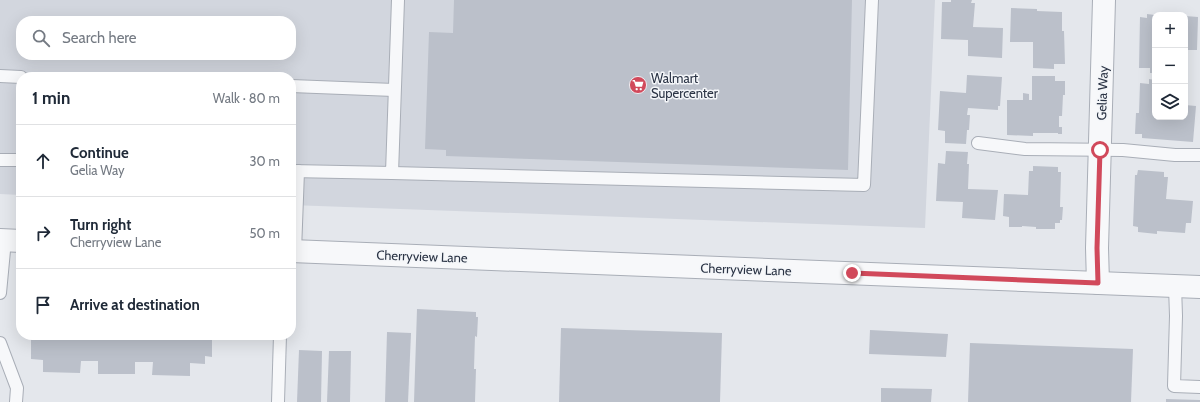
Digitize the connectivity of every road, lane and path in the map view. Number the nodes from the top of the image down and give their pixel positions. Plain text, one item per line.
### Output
1 (398, 0) edge
2 (872, 0) edge
3 (1104, 0) edge
4 (0, 76) edge
5 (16, 77) edge
6 (296, 86) edge
7 (394, 90) junction
8 (978, 143) dead end
9 (1100, 150) junction
10 (1200, 155) edge
11 (0, 160) edge
12 (16, 160) edge
13 (296, 171) edge
14 (392, 172) junction
15 (9, 241) edge
16 (296, 251) edge
17 (1098, 283) junction
18 (1175, 286) junction
19 (1200, 287) edge
20 (0, 293) edge
21 (280, 340) edge
22 (0, 343) edge
23 (1200, 387) edge
24 (16, 402) edge
25 (278, 402) edge

1 - 7 lane
2 - 14 lane
3 - 9 street, Gelia Way
4 - 5 lane
6 - 7 lane
7 - 14 lane
8 - 9 lane
9 - 10 lane
9 - 17 street, Gelia Way
11 - 12 lane
13 - 14 lane
15 - 20 lane
16 - 17 street, Cherryview Lane
17 - 18 street, Cherryview Lane
18 - 19 street, Cherryview Lane
18 - 23 lane
21 - 25 lane
22 - 24 lane

